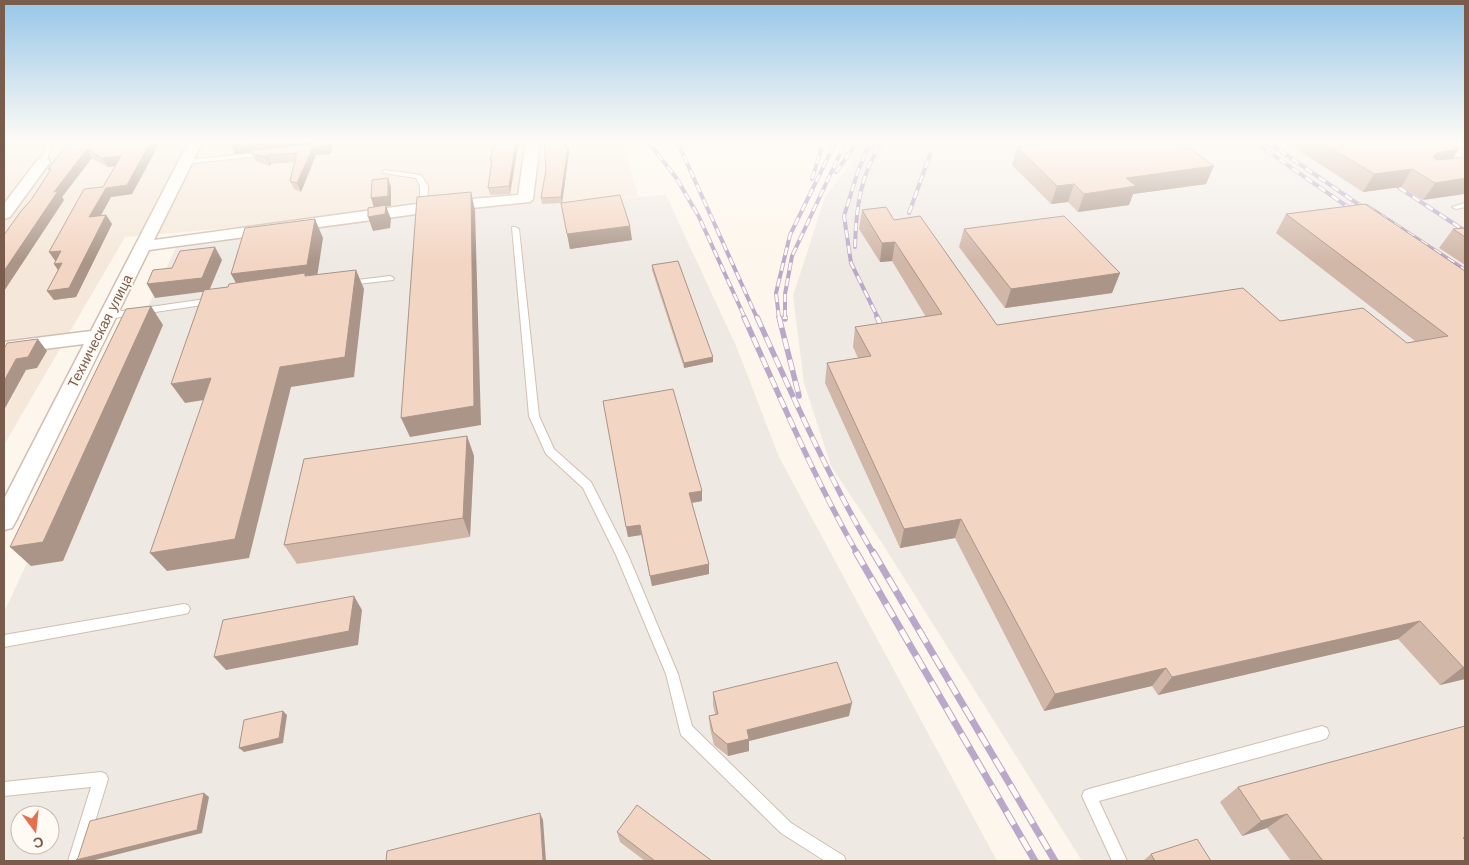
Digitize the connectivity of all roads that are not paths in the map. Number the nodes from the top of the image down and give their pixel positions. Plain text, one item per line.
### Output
1 (28, 181) edge
2 (176, 181) edge
3 (422, 181) edge
4 (527, 181) edge
5 (1465, 205) edge
6 (1456, 207) dead end
7 (424, 208) junction
8 (4, 214) edge
9 (514, 230) dead end
10 (144, 246) junction
11 (390, 278) dead end
12 (341, 284) edge
13 (223, 300) edge
14 (108, 316) junction
15 (96, 336) junction
16 (4, 348) edge
17 (4, 521) edge
18 (184, 608) dead end
19 (4, 641) edge
20 (1322, 733) dead end
21 (4, 788) edge
22 (76, 861) edge
23 (839, 861) edge
24 (1120, 861) edge

1 - 8 street
2 - 10 street, Техническая улица
3 - 7 lane
4 - 7 street
5 - 6 lane
7 - 10 street
9 - 23 lane
10 - 14 street, Техническая улица
11 - 12 lane
13 - 14 lane
14 - 15 street, Техническая улица
15 - 16 street
15 - 17 street, Техническая улица
18 - 19 lane
20 - 24 lane
21 - 22 lane

